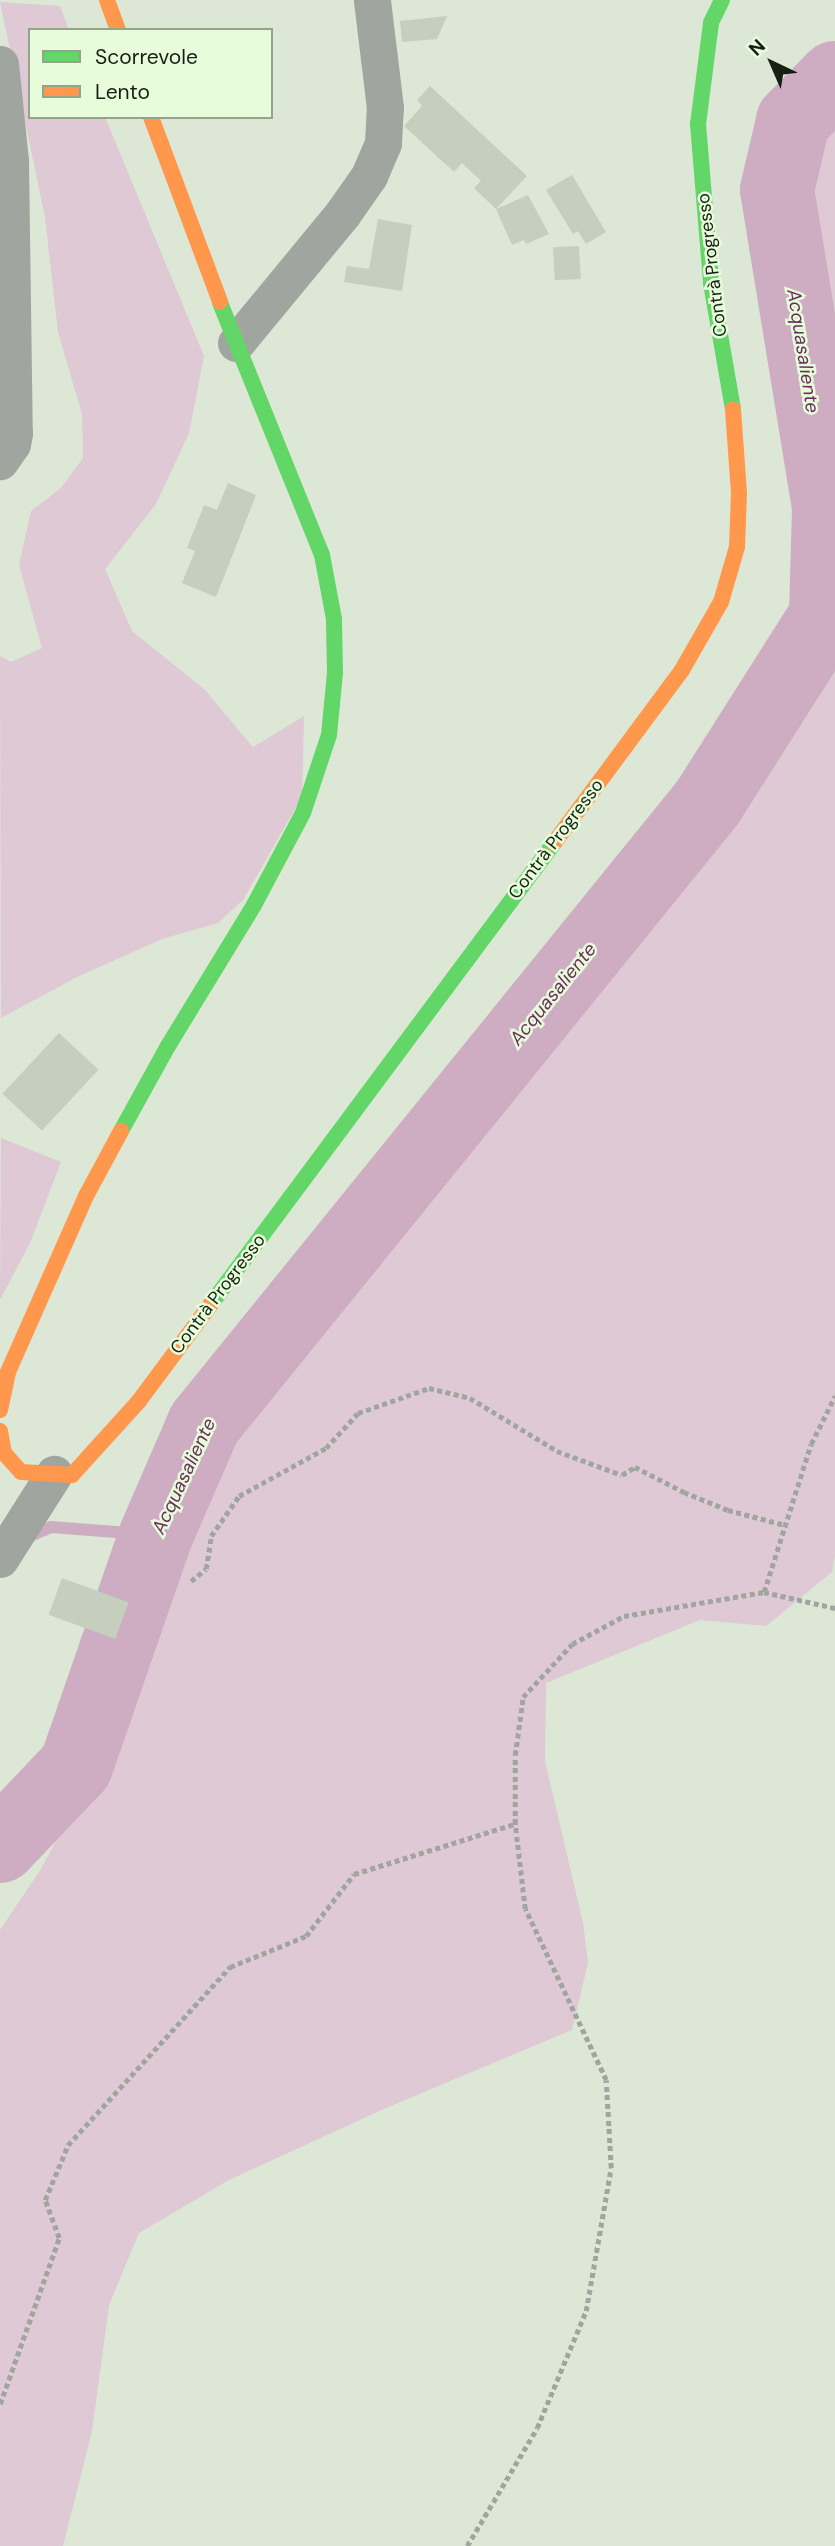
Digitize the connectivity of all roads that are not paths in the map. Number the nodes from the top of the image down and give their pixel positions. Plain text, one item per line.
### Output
1 (107, 0) edge
2 (372, 0) edge
3 (722, 0) edge
4 (117, 28) edge
5 (0, 64) edge
6 (152, 119) edge
7 (236, 343) junction
8 (0, 461) edge
9 (0, 1410) edge
10 (0, 1431) edge
11 (54, 1474) junction
12 (0, 1559) edge

1 - 4 street
2 - 7 street
3 - 11 street, Contrà Progresso
5 - 8 street
6 - 7 street
7 - 9 street
10 - 11 street, Contrà Progresso
11 - 12 street

